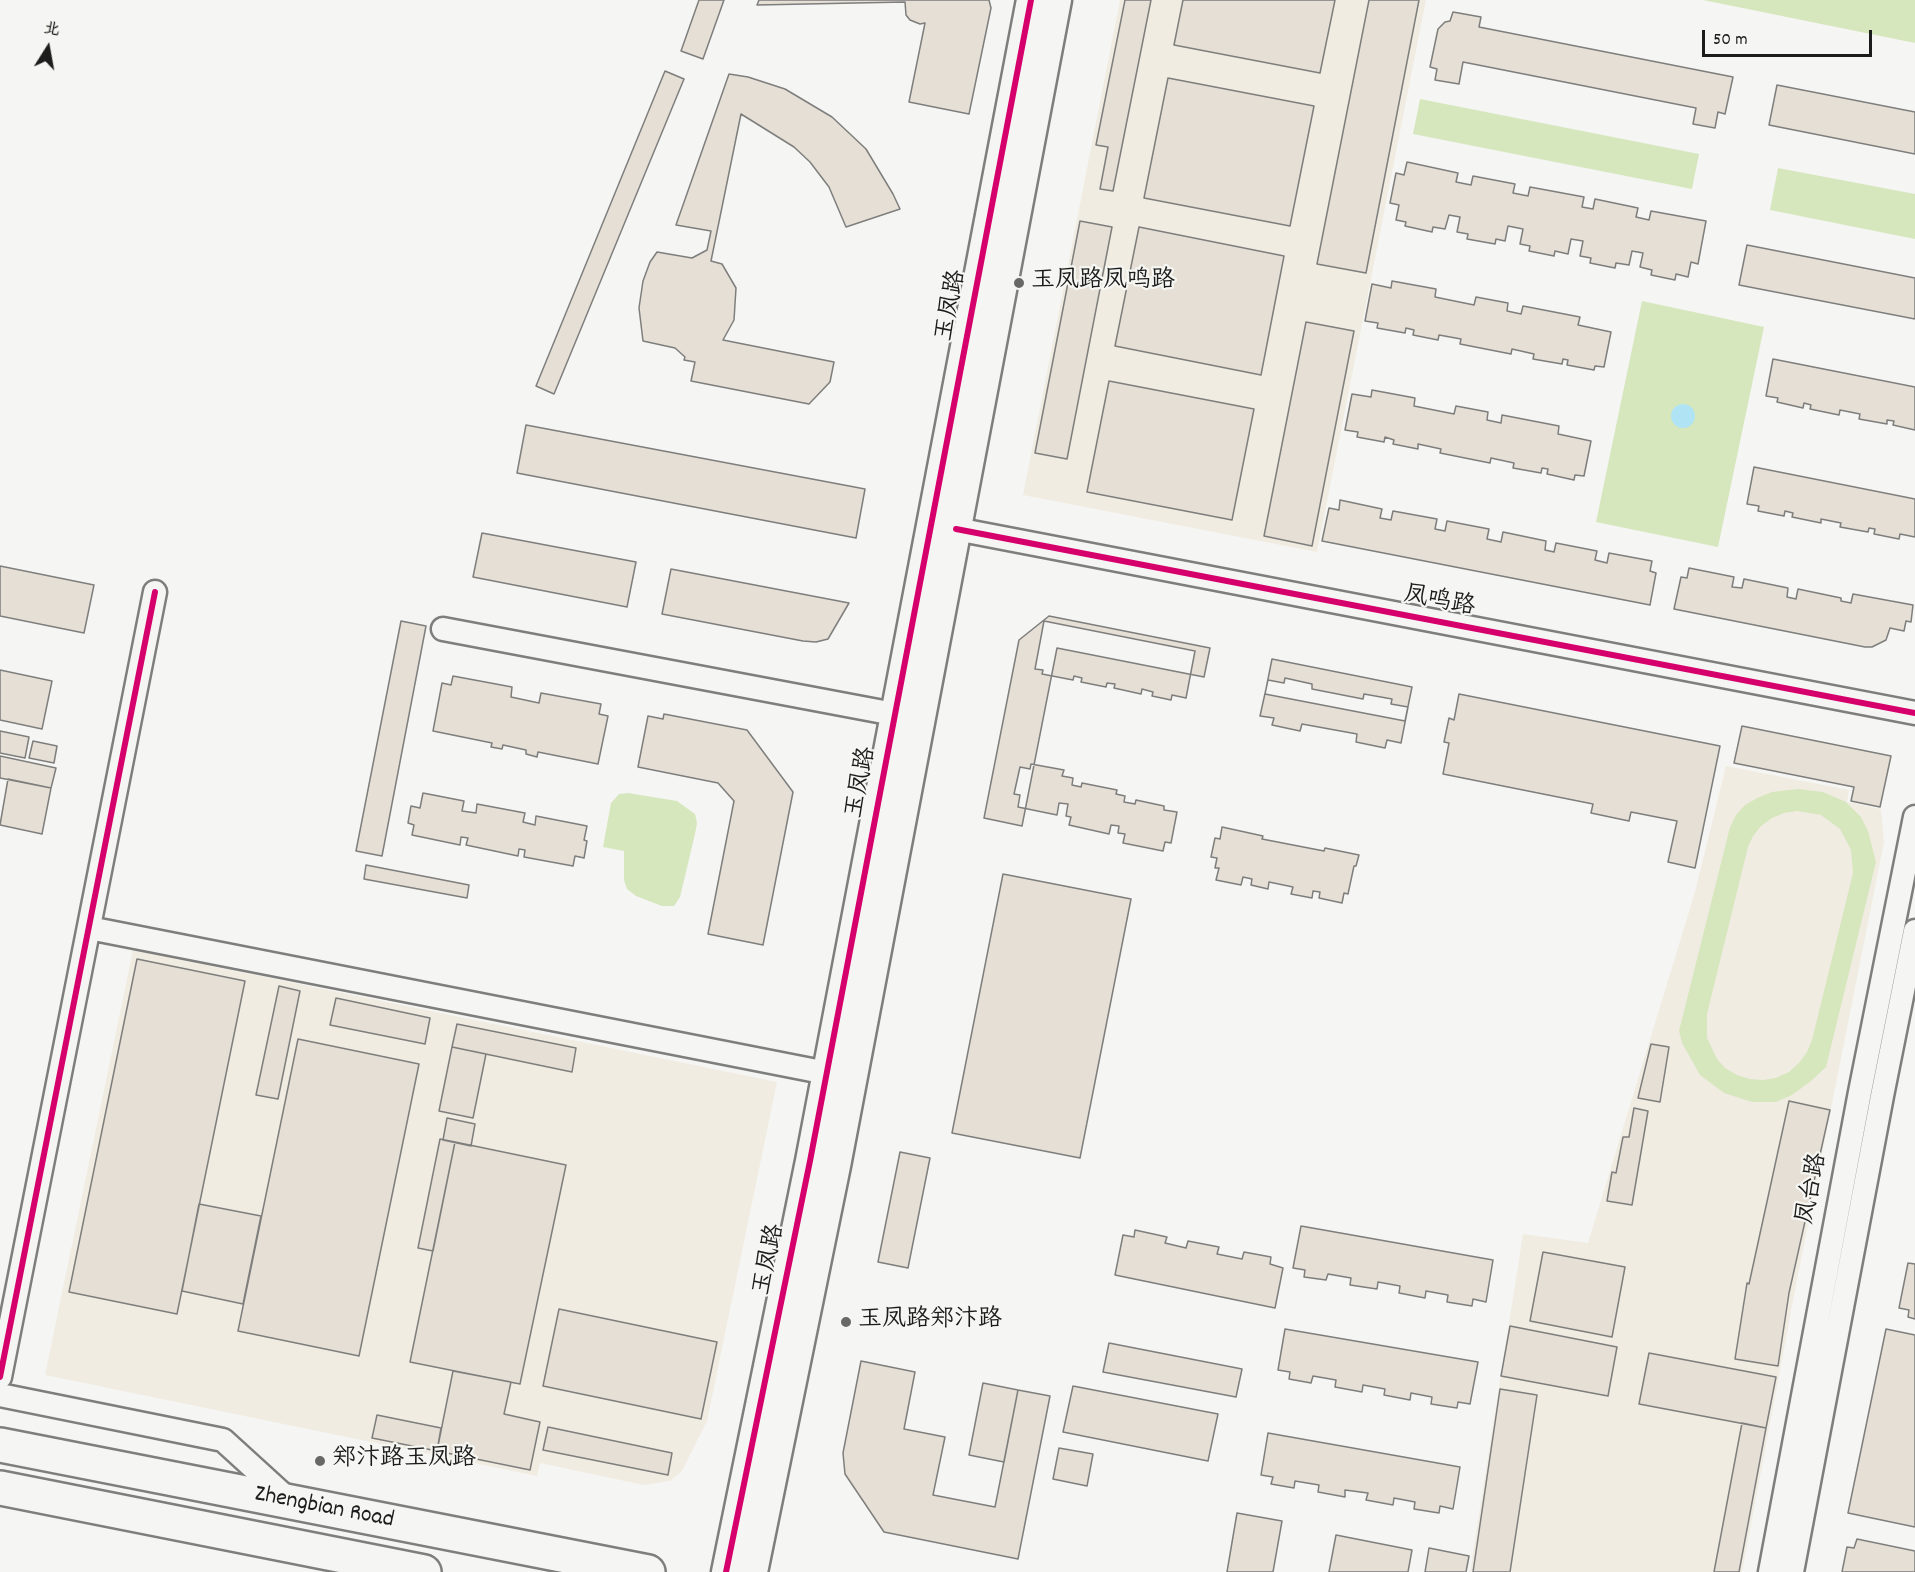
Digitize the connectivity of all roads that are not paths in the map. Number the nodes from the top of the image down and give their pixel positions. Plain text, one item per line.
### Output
1 (1030, 0) edge
2 (1057, 0) edge
3 (956, 529) junction
4 (155, 592) dead end
5 (443, 629) dead end
6 (1915, 713) edge
7 (894, 714) junction
8 (1915, 817) edge
9 (89, 928) junction
10 (1915, 931) edge
11 (827, 1073) junction
12 (0, 1377) edge
13 (0, 1395) edge
14 (0, 1445) edge
15 (0, 1488) edge
16 (292, 1502) junction
17 (424, 1572) edge
18 (648, 1572) edge
19 (726, 1572) edge
20 (753, 1572) edge
21 (1770, 1572) edge
22 (1792, 1572) edge

1 - 7 street, 玉凤路
2 - 3 street, 玉凤路
3 - 6 street, 凤鸣路
3 - 20 street, 玉凤路
4 - 9 street
5 - 7 street
7 - 11 street, 玉凤路
8 - 21 street, 凤台路
9 - 11 street
9 - 12 street
10 - 22 street, 凤台路
11 - 19 street, 玉凤路
13 - 16 street
14 - 16 main road, Zhengbian Road
15 - 17 main road, Zhengbian Road
16 - 18 main road, Zhengbian Road

